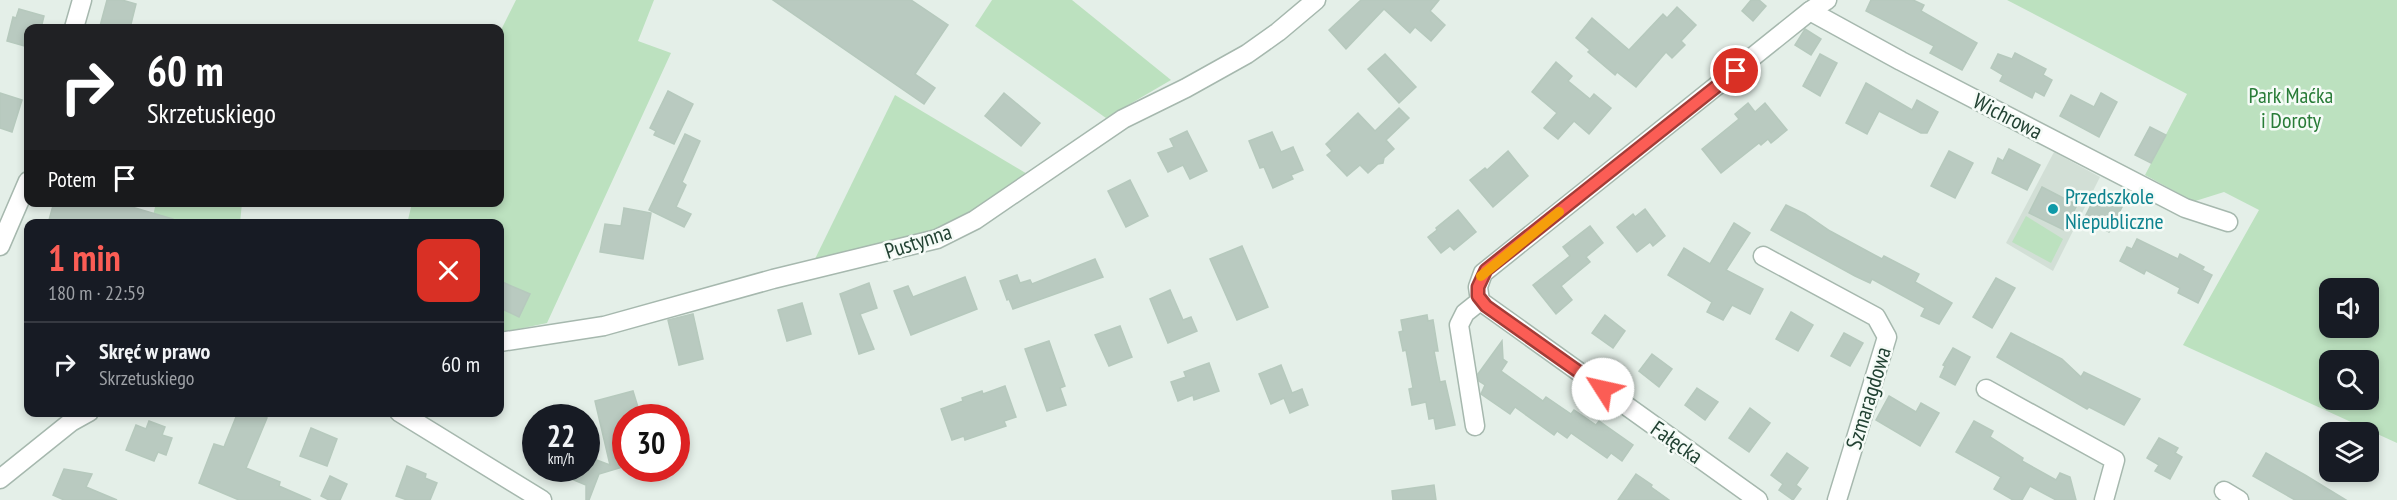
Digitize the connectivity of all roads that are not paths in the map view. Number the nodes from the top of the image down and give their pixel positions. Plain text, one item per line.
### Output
1 (82, 0) edge
2 (1316, 0) edge
3 (1827, 0) edge
4 (1810, 11) junction
5 (75, 24) edge
6 (24, 190) edge
7 (2228, 222) dead end
8 (0, 246) edge
9 (1763, 256) dead end
10 (1480, 300) junction
11 (504, 341) edge
12 (1986, 389) dead end
13 (80, 417) edge
14 (407, 417) edge
15 (1475, 426) dead end
16 (0, 479) edge
17 (542, 500) edge
18 (1758, 500) edge
19 (1837, 500) edge
20 (2104, 500) edge

1 - 5 street
2 - 11 street, Pustynna
3 - 4 street
4 - 7 street, Wichrowa
4 - 10 street
6 - 8 street
9 - 19 street, Szmaragdowa
10 - 15 street
10 - 18 street, Fałęcka
12 - 20 street
13 - 16 street
14 - 17 street

